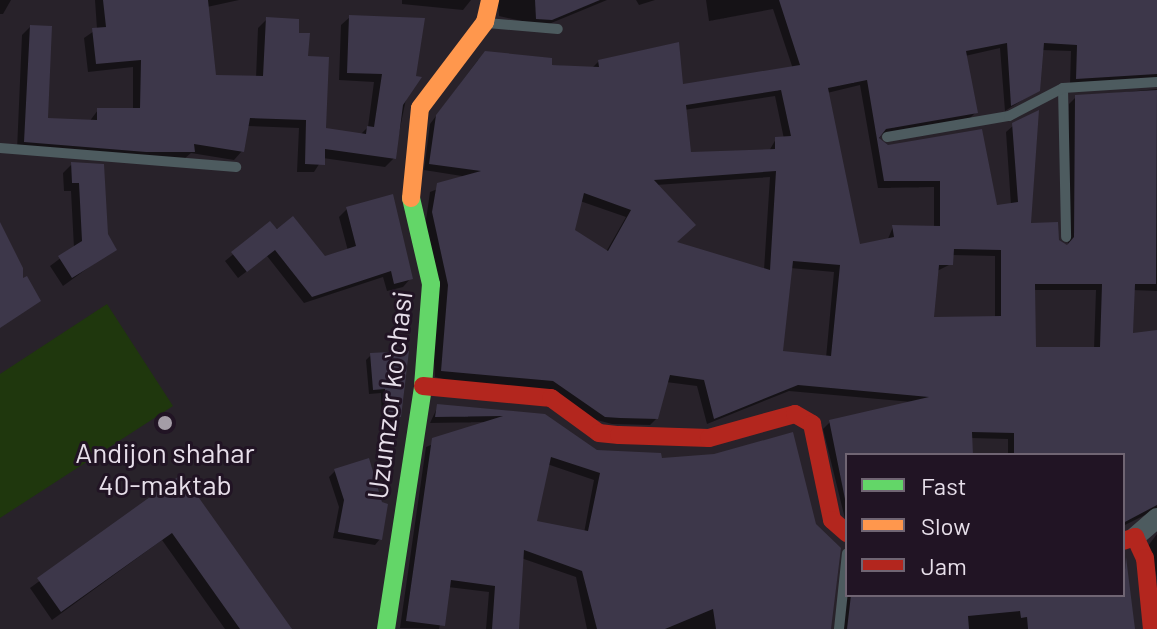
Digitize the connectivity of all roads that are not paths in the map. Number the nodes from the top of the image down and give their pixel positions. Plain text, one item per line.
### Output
1 (490, 0) edge
2 (485, 22) junction
3 (558, 29) dead end
4 (1157, 82) edge
5 (1063, 88) junction
6 (887, 137) dead end
7 (0, 148) edge
8 (236, 167) dead end
9 (1066, 237) dead end
10 (423, 386) junction
11 (1157, 518) edge
12 (845, 531) edge
13 (1129, 539) edge
14 (845, 572) edge
15 (386, 629) edge
16 (839, 629) edge
17 (1152, 629) edge

1 - 2 street, Uzumzor koʻchasi
2 - 3 lane
2 - 10 street, Uzumzor koʻchasi
4 - 5 lane
5 - 6 lane
5 - 9 lane
7 - 8 lane
10 - 12 street
10 - 15 street, Uzumzor koʻchasi
11 - 13 street
13 - 17 street
14 - 16 lane

